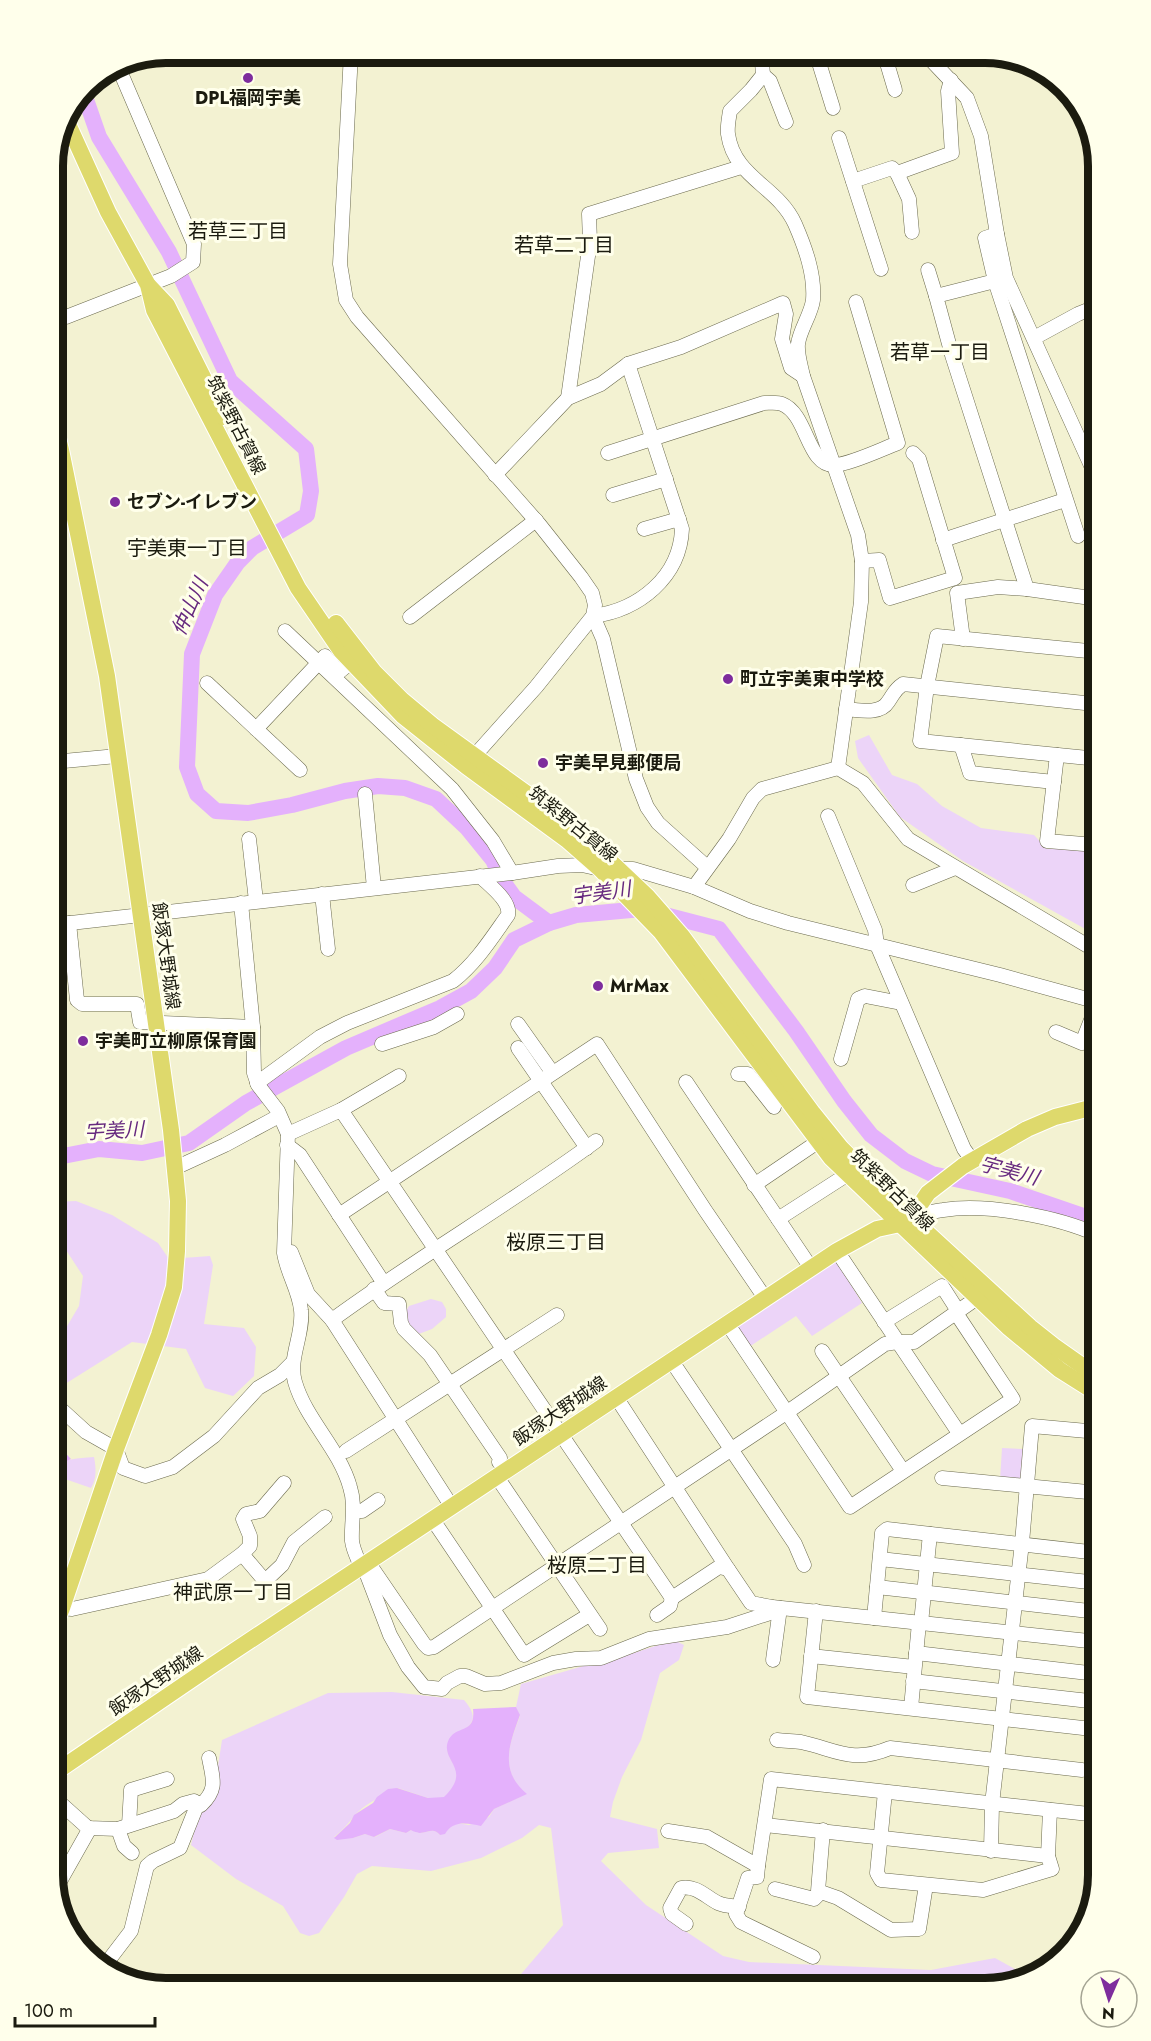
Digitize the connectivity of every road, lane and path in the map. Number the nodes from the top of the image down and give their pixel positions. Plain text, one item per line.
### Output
1 (350, 63) edge
2 (762, 63) edge
3 (819, 63) edge
4 (887, 63) edge
5 (939, 63) edge
6 (121, 74) edge
7 (763, 75) junction
8 (951, 80) junction
9 (896, 90) dead end
10 (833, 108) dead end
11 (786, 122) dead end
12 (70, 129) edge
13 (839, 138) dead end
14 (741, 167) junction
15 (897, 173) junction
16 (853, 181) junction
17 (912, 232) dead end
18 (997, 234) junction
19 (881, 269) dead end
20 (928, 270) dead end
21 (995, 281) junction
22 (148, 285) junction
23 (936, 297) junction
24 (856, 302) dead end
25 (1088, 310) edge
26 (63, 318) edge
27 (1034, 338) junction
28 (628, 364) junction
29 (803, 376) junction
30 (568, 398) junction
31 (652, 439) junction
32 (608, 453) dead end
33 (913, 453) dead end
34 (1088, 459) edge
35 (63, 460) edge
36 (834, 465) junction
37 (495, 475) junction
38 (666, 479) junction
39 (613, 495) dead end
40 (1065, 500) junction
41 (679, 519) junction
42 (1004, 519) junction
43 (536, 520) junction
44 (644, 529) dead end
45 (1078, 536) dead end
46 (943, 540) junction
47 (281, 545) junction
48 (862, 561) junction
49 (1027, 590) junction
50 (1088, 598) edge
51 (593, 616) junction
52 (410, 617) dead end
53 (285, 631) dead end
54 (963, 639) junction
55 (1088, 651) edge
56 (351, 662) junction
57 (317, 663) junction
58 (207, 683) dead end
59 (927, 686) junction
60 (1088, 703) edge
61 (846, 710) junction
62 (256, 729) junction
63 (961, 745) junction
64 (1057, 755) junction
65 (117, 756) junction
66 (1088, 758) edge
67 (63, 761) edge
68 (470, 761) junction
69 (838, 768) junction
70 (300, 770) dead end
71 (1054, 782) junction
72 (365, 794) dead end
73 (828, 816) dead end
74 (249, 839) dead end
75 (1088, 844) edge
76 (707, 867) junction
77 (955, 868) junction
78 (600, 869) junction
79 (619, 869) junction
80 (512, 873) junction
81 (482, 876) junction
82 (913, 885) dead end
83 (694, 887) junction
84 (374, 888) junction
85 (321, 894) junction
86 (256, 901) junction
87 (241, 903) junction
88 (141, 914) junction
89 (69, 923) junction
90 (63, 924) edge
91 (877, 945) junction
92 (1088, 946) edge
93 (328, 949) dead end
94 (1088, 999) edge
95 (901, 1003) junction
96 (457, 1014) dead end
97 (156, 1023) junction
98 (518, 1024) dead end
99 (253, 1027) junction
100 (1088, 1028) edge
101 (1056, 1032) dead end
102 (382, 1044) dead end
103 (518, 1048) dead end
104 (841, 1059) dead end
105 (738, 1074) dead end
106 (399, 1076) dead end
107 (546, 1076) junction
108 (686, 1082) dead end
109 (258, 1084) junction
110 (776, 1101) junction
111 (1088, 1109) edge
112 (341, 1110) junction
113 (278, 1114) junction
114 (287, 1140) junction
115 (819, 1141) junction
116 (968, 1163) junction
117 (174, 1164) junction
118 (848, 1174) junction
119 (390, 1180) junction
120 (754, 1185) junction
121 (339, 1215) junction
122 (778, 1219) junction
123 (905, 1221) junction
124 (1088, 1232) edge
125 (435, 1247) junction
126 (837, 1251) junction
127 (284, 1253) junction
128 (811, 1268) junction
129 (379, 1286) junction
130 (765, 1298) junction
131 (977, 1298) junction
132 (957, 1312) junction
133 (557, 1315) dead end
134 (332, 1320) junction
135 (884, 1322) junction
136 (727, 1323) junction
137 (897, 1341) junction
138 (504, 1348) junction
139 (822, 1351) dead end
140 (671, 1360) junction
141 (293, 1362) junction
142 (1088, 1370) edge
143 (839, 1376) junction
144 (449, 1383) junction
145 (1088, 1389) edge
146 (616, 1397) junction
147 (63, 1412) edge
148 (786, 1413) junction
149 (396, 1419) junction
150 (709, 1430) dead end
151 (1087, 1431) dead end
152 (959, 1433) junction
153 (561, 1434) junction
154 (116, 1449) junction
155 (727, 1450) junction
156 (346, 1451) dead end
157 (903, 1471) junction
158 (501, 1474) junction
159 (942, 1478) dead end
160 (284, 1483) dead end
161 (674, 1485) junction
162 (1027, 1486) junction
163 (1088, 1492) edge
164 (378, 1500) dead end
165 (452, 1507) junction
166 (354, 1511) junction
167 (325, 1517) dead end
168 (433, 1520) junction
169 (620, 1521) junction
170 (930, 1534) junction
171 (1022, 1543) junction
172 (1088, 1552) edge
173 (242, 1554) junction
174 (880, 1559) junction
175 (927, 1564) junction
176 (364, 1565) junction
177 (555, 1565) junction
178 (804, 1565) dead end
179 (728, 1569) junction
180 (1018, 1574) junction
181 (1088, 1582) edge
182 (877, 1587) junction
183 (924, 1592) junction
184 (672, 1598) junction
185 (1015, 1602) junction
186 (63, 1605) edge
187 (490, 1607) junction
188 (776, 1607) junction
189 (63, 1608) edge
190 (816, 1611) junction
191 (1088, 1611) edge
192 (590, 1615) junction
193 (657, 1615) dead end
194 (874, 1618) junction
195 (920, 1623) junction
196 (600, 1629) dead end
197 (1011, 1632) junction
198 (1088, 1641) edge
199 (916, 1653) junction
200 (811, 1656) junction
201 (773, 1660) dead end
202 (1008, 1664) junction
203 (1088, 1673) edge
204 (914, 1674) junction
205 (1005, 1691) junction
206 (1088, 1701) edge
207 (911, 1708) junction
208 (1002, 1720) junction
209 (1088, 1729) edge
210 (777, 1740) dead end
211 (209, 1758) dead end
212 (997, 1761) junction
213 (63, 1767) edge
214 (1082, 1770) dead end
215 (167, 1779) dead end
216 (885, 1792) junction
217 (198, 1803) junction
218 (992, 1804) junction
219 (63, 1805) edge
220 (1050, 1810) junction
221 (1088, 1814) edge
222 (765, 1825) junction
223 (124, 1827) junction
224 (90, 1828) junction
225 (823, 1830) junction
226 (668, 1831) dead end
227 (880, 1836) junction
228 (991, 1851) junction
229 (132, 1853) dead end
230 (1048, 1856) junction
231 (758, 1866) junction
232 (63, 1876) edge
233 (926, 1885) junction
234 (775, 1889) dead end
235 (820, 1892) junction
236 (739, 1907) junction
237 (686, 1924) dead end
238 (813, 1957) dead end
239 (108, 1961) edge

1 - 37 street
2 - 7 street
3 - 10 street
4 - 9 street
5 - 8 street
6 - 22 street
7 - 11 street
7 - 14 street
8 - 15 street
8 - 18 street
12 - 22 main road, 筑紫野古賀線
13 - 16 street
14 - 29 street
14 - 30 street
15 - 16 street
15 - 17 street
16 - 19 street
18 - 21 street
18 - 27 street
20 - 23 street
21 - 23 street
21 - 40 street
22 - 26 street
22 - 47 main road, 筑紫野古賀線
23 - 42 street
24 - 36 street
25 - 27 street
27 - 34 street
28 - 29 street
28 - 30 street
28 - 31 street
29 - 36 street
30 - 37 street
31 - 32 street
31 - 36 street
31 - 38 street
33 - 46 street
35 - 65 main road, 飯塚大野城線
36 - 48 street
37 - 43 street
38 - 39 street
38 - 41 street
40 - 42 street
40 - 45 street
41 - 44 street
41 - 51 street
42 - 46 street
42 - 49 street
43 - 51 street
43 - 52 street
46 - 48 street
47 - 56 main road, 筑紫野古賀線
47 - 68 main road, 筑紫野古賀線
48 - 61 street
49 - 50 street
49 - 54 street
51 - 68 street
51 - 76 street
53 - 57 street
54 - 55 street
54 - 59 street
56 - 57 street
56 - 68 main road, 筑紫野古賀線
57 - 62 street
57 - 80 street
58 - 62 street
59 - 60 street
59 - 61 street
59 - 63 street
61 - 69 street
62 - 70 street
63 - 64 street
63 - 71 street
64 - 66 street
64 - 71 street
65 - 67 street
65 - 88 main road, 飯塚大野城線
68 - 78 main road, 筑紫野古賀線
68 - 79 main road, 筑紫野古賀線
69 - 76 street
69 - 77 street
71 - 75 street
72 - 84 street
73 - 91 street
74 - 86 street
76 - 83 street
77 - 82 street
77 - 92 street
78 - 79 street
78 - 80 street
78 - 110 main road, 筑紫野古賀線
79 - 83 street
79 - 123 main road, 筑紫野古賀線
80 - 81 street
81 - 84 street
81 - 109 street
83 - 91 street
84 - 85 street
85 - 86 street
85 - 93 street
86 - 87 street
87 - 88 street
87 - 99 street
88 - 89 street
88 - 97 main road, 飯塚大野城線
89 - 90 street
89 - 97 street
91 - 94 street
91 - 95 street
95 - 104 street
95 - 116 street
96 - 102 street
97 - 99 street
97 - 117 main road, 飯塚大野城線
98 - 107 street
99 - 109 street
100 - 101 street
103 - 107 street
105 - 110 street
106 - 112 street
107 - 119 street
107 - 125 street
107 - 130 street
108 - 120 street
109 - 113 street
110 - 115 main road, 筑紫野古賀線
111 - 116 main road
112 - 114 street
112 - 119 street
113 - 114 street
113 - 117 street
114 - 121 street
114 - 127 street
115 - 118 main road, 筑紫野古賀線
115 - 120 street
116 - 123 main road
117 - 154 main road, 飯塚大野城線
118 - 122 street
118 - 123 main road, 筑紫野古賀線
119 - 121 street
119 - 125 street
120 - 122 street
121 - 129 street
122 - 128 street
123 - 124 street
123 - 126 main road, 飯塚大野城線
123 - 131 main road, 筑紫野古賀線
123 - 142 main road, 筑紫野古賀線
125 - 129 street
125 - 138 street
126 - 128 main road, 飯塚大野城線
126 - 135 street
127 - 134 street
127 - 141 street
128 - 130 main road, 飯塚大野城線
129 - 134 street
129 - 144 street
130 - 136 main road, 飯塚大野城線
131 - 132 street
131 - 145 main road, 筑紫野古賀線
132 - 135 street
132 - 137 street
132 - 152 street
133 - 138 street
134 - 149 street
135 - 137 street
136 - 140 main road, 飯塚大野城線
136 - 148 street
137 - 143 street
137 - 152 street
138 - 144 street
138 - 153 street
139 - 143 street
140 - 146 main road, 飯塚大野城線
140 - 155 street
141 - 154 street
141 - 166 street
143 - 148 street
143 - 157 street
144 - 149 street
144 - 158 street
146 - 153 main road, 飯塚大野城線
146 - 161 street
147 - 154 street
148 - 155 street
148 - 157 street
149 - 156 street
149 - 165 street
150 - 155 street
151 - 162 street
152 - 157 street
153 - 158 main road, 飯塚大野城線
153 - 169 street
154 - 186 main road, 飯塚大野城線
155 - 161 street
155 - 178 street
158 - 165 main road, 飯塚大野城線
158 - 177 street
159 - 162 street
160 - 173 street
161 - 169 street
161 - 179 street
162 - 163 street
162 - 171 street
164 - 166 street
165 - 168 main road, 飯塚大野城線
166 - 176 street
167 - 173 street
168 - 176 main road, 飯塚大野城線
168 - 187 street
169 - 177 street
169 - 184 street
170 - 171 street
170 - 174 street
170 - 175 street
171 - 172 street
171 - 180 street
173 - 189 street
174 - 175 street
174 - 182 street
175 - 180 street
175 - 183 street
176 - 187 street
176 - 188 street
176 - 213 main road, 飯塚大野城線
177 - 187 street
177 - 192 street
179 - 184 street
179 - 188 street
180 - 181 street
180 - 185 street
182 - 183 street
182 - 194 street
183 - 185 street
183 - 195 street
184 - 193 street
185 - 191 street
185 - 197 street
187 - 192 street
188 - 190 street
188 - 201 street
190 - 194 street
190 - 200 street
192 - 196 street
194 - 195 street
195 - 197 street
195 - 199 street
197 - 198 street
197 - 202 street
199 - 202 street
199 - 204 street
200 - 204 street
200 - 207 street
202 - 203 street
202 - 205 street
204 - 205 street
204 - 207 street
205 - 206 street
205 - 208 street
207 - 208 street
208 - 209 street
208 - 212 street
210 - 212 street
211 - 217 street
212 - 214 street
212 - 218 street
215 - 223 street
216 - 218 street
216 - 222 street
216 - 227 street
217 - 223 street
217 - 239 street
218 - 220 street
218 - 228 street
219 - 224 street
220 - 221 street
220 - 230 street
222 - 225 street
222 - 231 street
223 - 224 street
223 - 229 street
224 - 232 street
225 - 227 street
225 - 235 street
226 - 231 street
227 - 228 street
227 - 233 street
228 - 230 street
230 - 233 street
231 - 236 street
233 - 235 street
234 - 235 street
236 - 237 street
236 - 238 street

